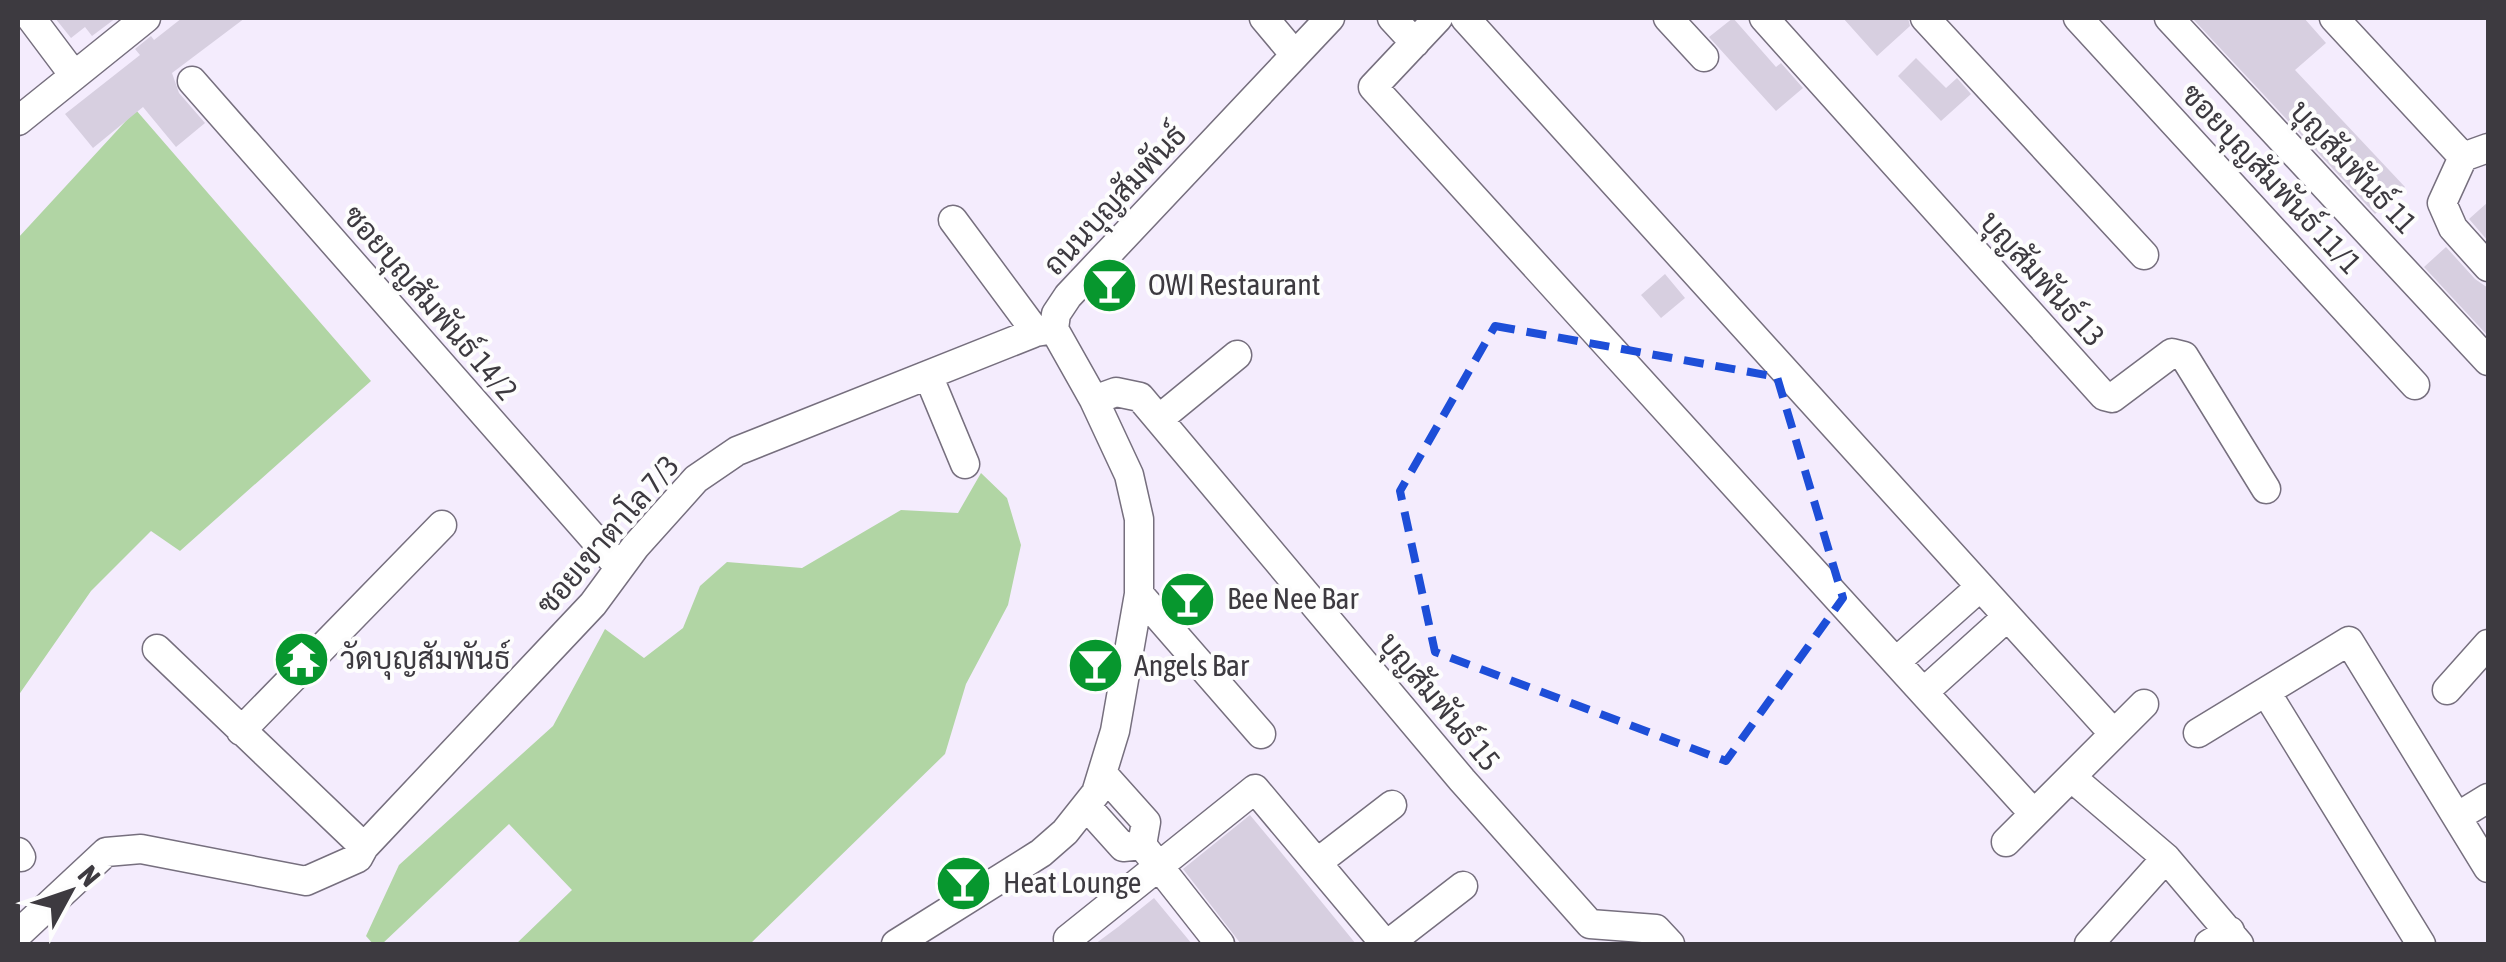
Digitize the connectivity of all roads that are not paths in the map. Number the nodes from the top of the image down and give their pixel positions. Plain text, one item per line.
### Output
1 (31, 18) edge
2 (146, 18) edge
3 (1264, 18) edge
4 (1330, 18) edge
5 (1392, 18) edge
6 (1438, 18) edge
7 (1464, 18) edge
8 (1668, 18) edge
9 (1764, 18) edge
10 (1925, 18) edge
11 (2078, 18) edge
12 (2169, 18) edge
13 (2345, 21) edge
14 (1415, 43) junction
15 (1295, 55) junction
16 (1704, 58) dead end
17 (73, 74) junction
18 (192, 81) dead end
19 (18, 121) edge
20 (2476, 152) edge
21 (953, 220) dead end
22 (2144, 255) dead end
23 (2488, 268) edge
24 (1044, 330) junction
25 (1237, 355) dead end
26 (2488, 360) edge
27 (928, 375) junction
28 (2415, 384) dead end
29 (1094, 400) junction
30 (1159, 419) junction
31 (965, 464) dead end
32 (2266, 489) dead end
33 (442, 525) dead end
34 (618, 568) junction
35 (1980, 587) junction
36 (1139, 594) junction
37 (2007, 618) junction
38 (2488, 644) edge
39 (157, 649) dead end
40 (1898, 660) junction
41 (2447, 690) dead end
42 (1925, 691) junction
43 (2266, 692) junction
44 (2144, 704) dead end
45 (240, 731) junction
46 (2198, 733) dead end
47 (1261, 734) dead end
48 (2114, 734) junction
49 (1104, 774) junction
50 (2071, 777) junction
51 (2488, 798) edge
52 (1392, 805) dead end
53 (1087, 808) junction
54 (2034, 814) junction
55 (2457, 817) junction
56 (2006, 842) dead end
57 (364, 848) junction
58 (1151, 856) junction
59 (2166, 858) junction
60 (1318, 862) junction
61 (2488, 868) edge
62 (1463, 886) dead end
63 (18, 934) edge
64 (2226, 940) edge
65 (2098, 941) edge
66 (896, 944) edge
67 (1073, 944) edge
68 (1220, 944) edge
69 (1386, 944) edge
70 (1670, 944) edge
71 (2421, 944) edge

1 - 17 street
2 - 17 street
3 - 15 street
4 - 15 street, ถนนบุญสัมพันธ์
5 - 14 street
6 - 14 street
7 - 35 street
8 - 16 street
9 - 32 street, บุญสัมพันธ์ 13
10 - 22 street
11 - 28 street, ซอยบุญสัมพันธ์ 11/1
12 - 26 street, บุญสัมพันธ์ 11
13 - 20 street
14 - 40 street
15 - 24 street, ถนนบุญสัมพันธ์
17 - 19 street
18 - 34 street, ซอยบุญสัมพันธ์ 14/2
20 - 23 street
21 - 24 street
24 - 27 street, ซอยเขาตาโล 7/3
24 - 29 street
25 - 30 street
27 - 31 street
27 - 34 street, ซอยเขาตาโล 7/3
29 - 30 street, บุญสัมพันธ์ 15
29 - 36 street
30 - 70 street, บุญสัมพันธ์ 15
33 - 45 street
34 - 57 street, ซอยเขาตาโล 7/3
35 - 37 street
35 - 40 street
36 - 47 street
36 - 49 street
37 - 42 street
37 - 48 street
38 - 41 street
39 - 45 street
40 - 42 street
42 - 54 street
43 - 46 street
43 - 55 street
43 - 71 street
44 - 48 street
45 - 57 street
48 - 50 street
49 - 53 street
49 - 58 street
50 - 54 street
50 - 59 street
51 - 55 street
52 - 60 street
53 - 58 street
53 - 66 street
54 - 56 street
55 - 61 street
57 - 63 street, ซอยเขาตาโล 7/3
58 - 60 street
58 - 67 street
58 - 68 street
59 - 64 street
59 - 65 street
60 - 69 street
62 - 69 street

